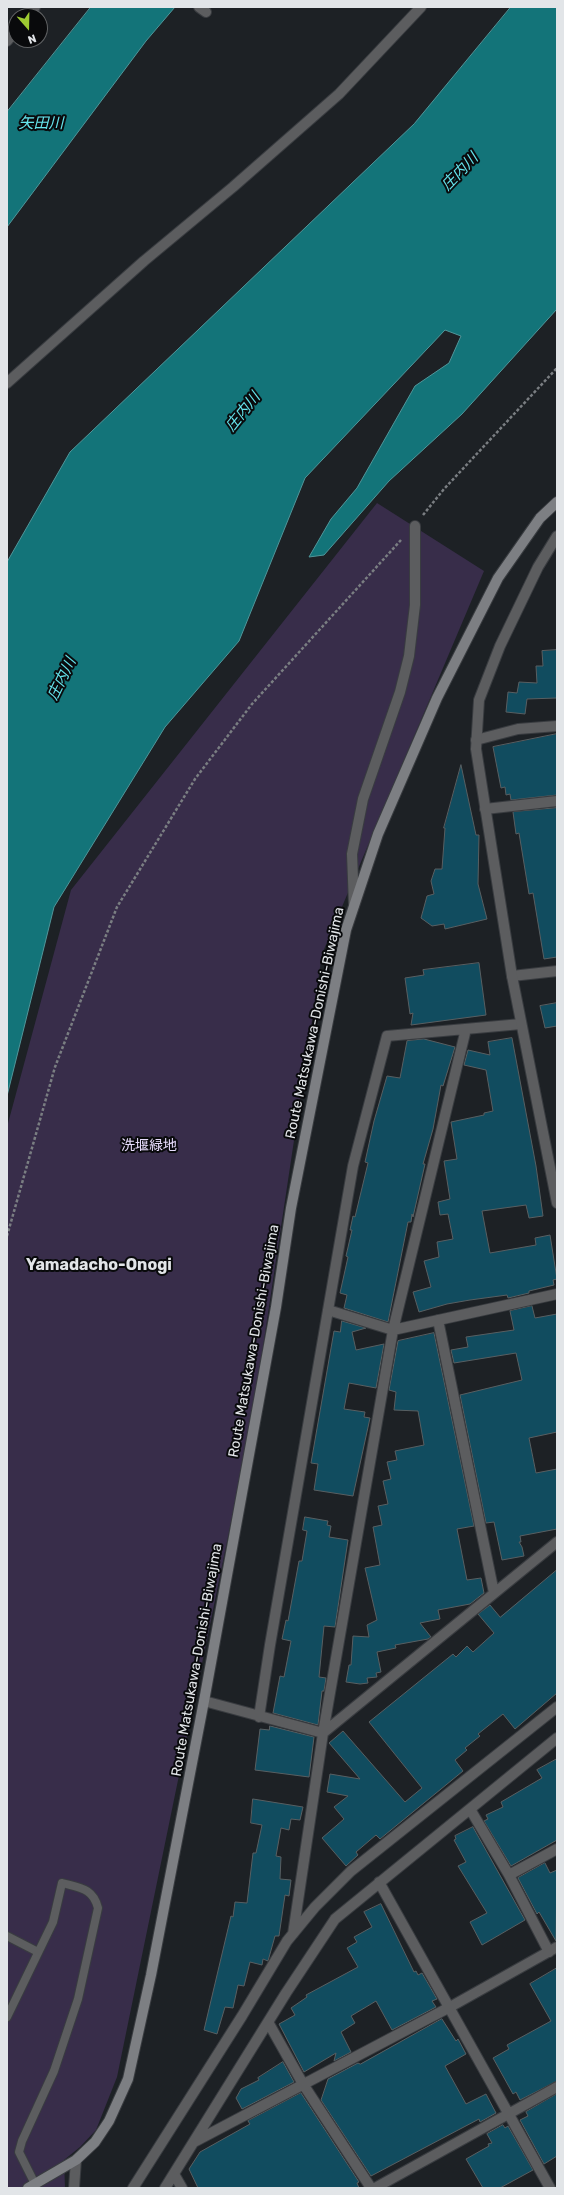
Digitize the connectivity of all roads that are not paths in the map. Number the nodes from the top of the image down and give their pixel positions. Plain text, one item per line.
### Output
1 (421, 7) edge
2 (7, 383) edge
3 (557, 502) edge
4 (414, 526) road end
5 (557, 536) edge
6 (557, 726) edge
7 (476, 740) junction
8 (557, 801) edge
9 (485, 809) junction
10 (354, 907) junction
11 (557, 971) edge
12 (512, 976) junction
13 (521, 1024) junction
14 (466, 1029) junction
15 (557, 1203) edge
16 (557, 1294) edge
17 (328, 1310) junction
18 (438, 1320) junction
19 (393, 1330) junction
20 (557, 1542) edge
21 (494, 1593) junction
22 (204, 1701) junction
23 (557, 1707) edge
24 (259, 1717) junction
25 (323, 1733) junction
26 (557, 1738) edge
27 (470, 1809) junction
28 (557, 1849) edge
29 (509, 1875) junction
30 (379, 1882) junction
31 (293, 1934) junction
32 (7, 1936) edge
33 (553, 1949) edge
34 (38, 1952) junction
35 (450, 2006) junction
36 (7, 2017) edge
37 (268, 2022) junction
38 (303, 2084) junction
39 (557, 2087) edge
40 (508, 2114) junction
41 (194, 2142) junction
42 (76, 2160) junction
43 (174, 2174) junction
44 (32, 2186) edge
45 (74, 2188) edge
46 (133, 2188) edge
47 (165, 2188) edge
48 (182, 2188) edge
49 (371, 2188) edge
50 (375, 2188) edge
51 (550, 2188) edge

1 - 2 street
3 - 10 main road, Route Matsukawa-Donishi-Biwajima
4 - 10 street
5 - 7 street
6 - 7 street
7 - 9 street
8 - 9 street
9 - 12 street
10 - 22 main road, Route Matsukawa-Donishi-Biwajima
11 - 12 street
12 - 13 street
13 - 14 street
13 - 15 street
14 - 17 street
14 - 19 street
16 - 18 street
17 - 19 street
17 - 24 street
18 - 19 street
18 - 21 street
19 - 25 street
20 - 21 street
21 - 25 street
22 - 24 street
22 - 42 main road, Route Matsukawa-Donishi-Biwajima
23 - 31 street
24 - 25 street
25 - 31 street
26 - 27 street
27 - 29 street
27 - 30 street
28 - 29 street
29 - 33 street
30 - 35 street
30 - 37 street
31 - 46 street
32 - 34 lane
33 - 35 street
34 - 36 lane
34 - 44 lane
35 - 38 street
35 - 40 street
37 - 38 street
37 - 41 street
38 - 41 street
38 - 49 street
39 - 40 street
40 - 50 street
40 - 51 street
41 - 43 street
42 - 44 main road, Route Matsukawa-Donishi-Biwajima
42 - 45 street
43 - 47 street
43 - 48 street

